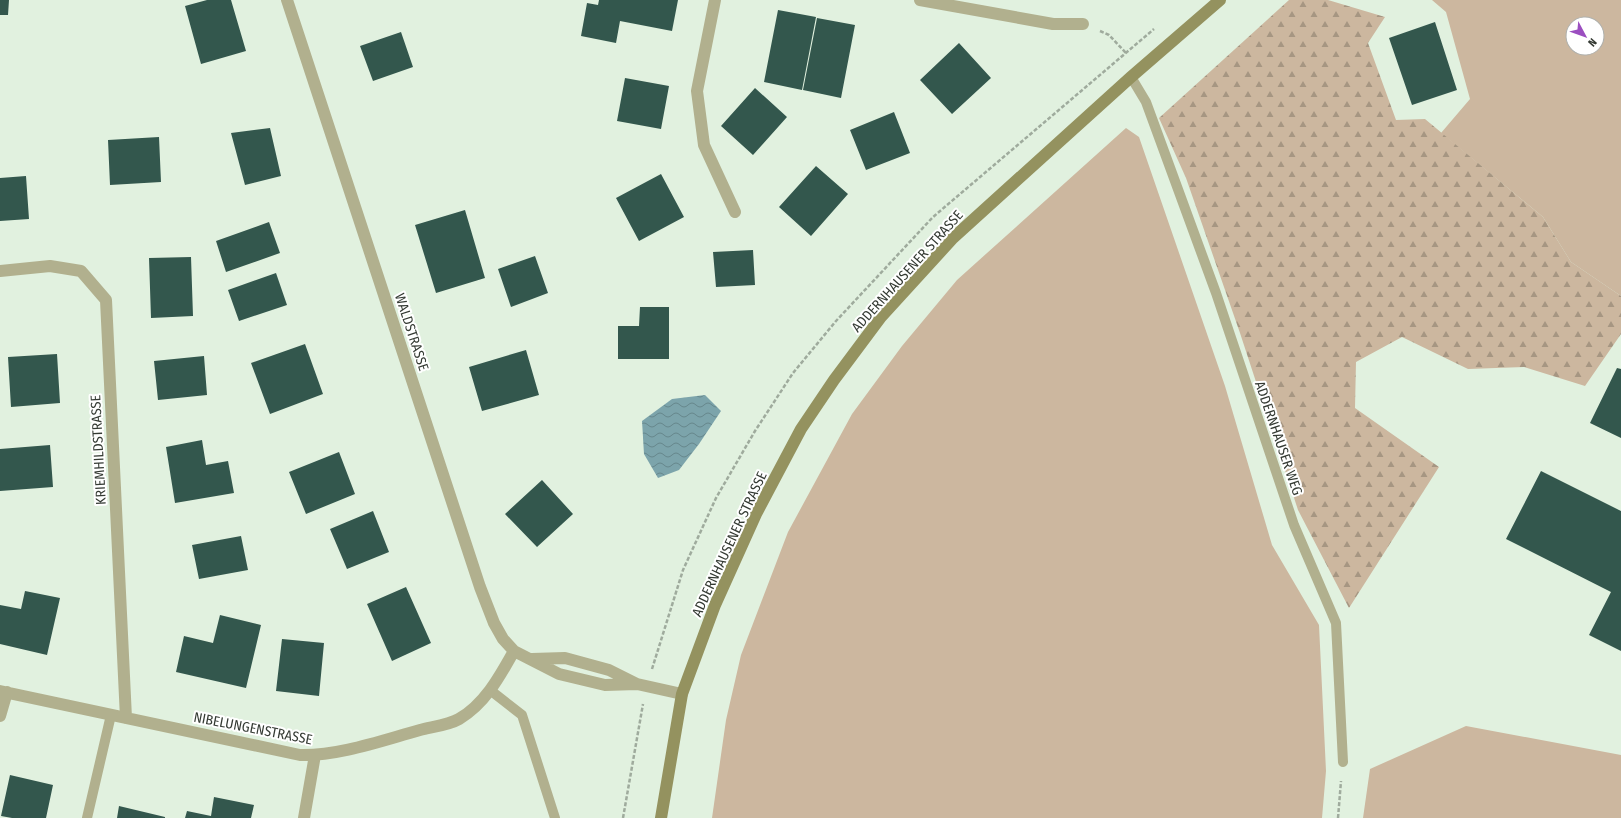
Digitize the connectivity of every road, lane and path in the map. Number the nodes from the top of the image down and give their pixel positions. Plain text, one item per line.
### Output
1 (287, 0) edge
2 (715, 0) edge
3 (920, 0) edge
4 (1220, 0) edge
5 (1083, 24) joint
6 (1126, 52) dead end
7 (1131, 77) junction
8 (735, 212) dead end
9 (0, 271) edge
10 (514, 651) junction
11 (529, 659) junction
12 (642, 685) junction
13 (490, 690) junction
14 (3, 691) edge
15 (682, 694) junction
16 (111, 715) junction
17 (0, 716) edge
18 (126, 718) junction
19 (315, 755) junction
20 (1342, 762) joint
21 (87, 818) edge
22 (304, 818) edge
23 (555, 818) edge
24 (623, 818) edge
25 (661, 818) edge
26 (1338, 818) edge

1 - 10 street, WALDSTRASSE
2 - 8 street
3 - 5 street
4 - 7 street, ADDERNHAUSENER STRASSE
5 - 6 path
7 - 15 street, ADDERNHAUSENER STRASSE
7 - 20 lane, ADDERNHAUSER WEG
9 - 18 street, KRIEMHILDSTRASSE
10 - 11 street, WALDSTRASSE
10 - 13 street, NIBELUNGENSTRASSE
11 - 12 street, WALDSTRASSE
11 - 12 street, WALDSTRASSE
12 - 15 street, WALDSTRASSE
12 - 24 path
13 - 19 street, NIBELUNGENSTRASSE
13 - 23 lane
14 - 16 street, NIBELUNGENSTRASSE
14 - 17 street
15 - 25 street, ADDERNHAUSENER STRASSE
16 - 18 street, NIBELUNGENSTRASSE
16 - 21 lane
18 - 19 street, NIBELUNGENSTRASSE
19 - 22 street
20 - 26 path

